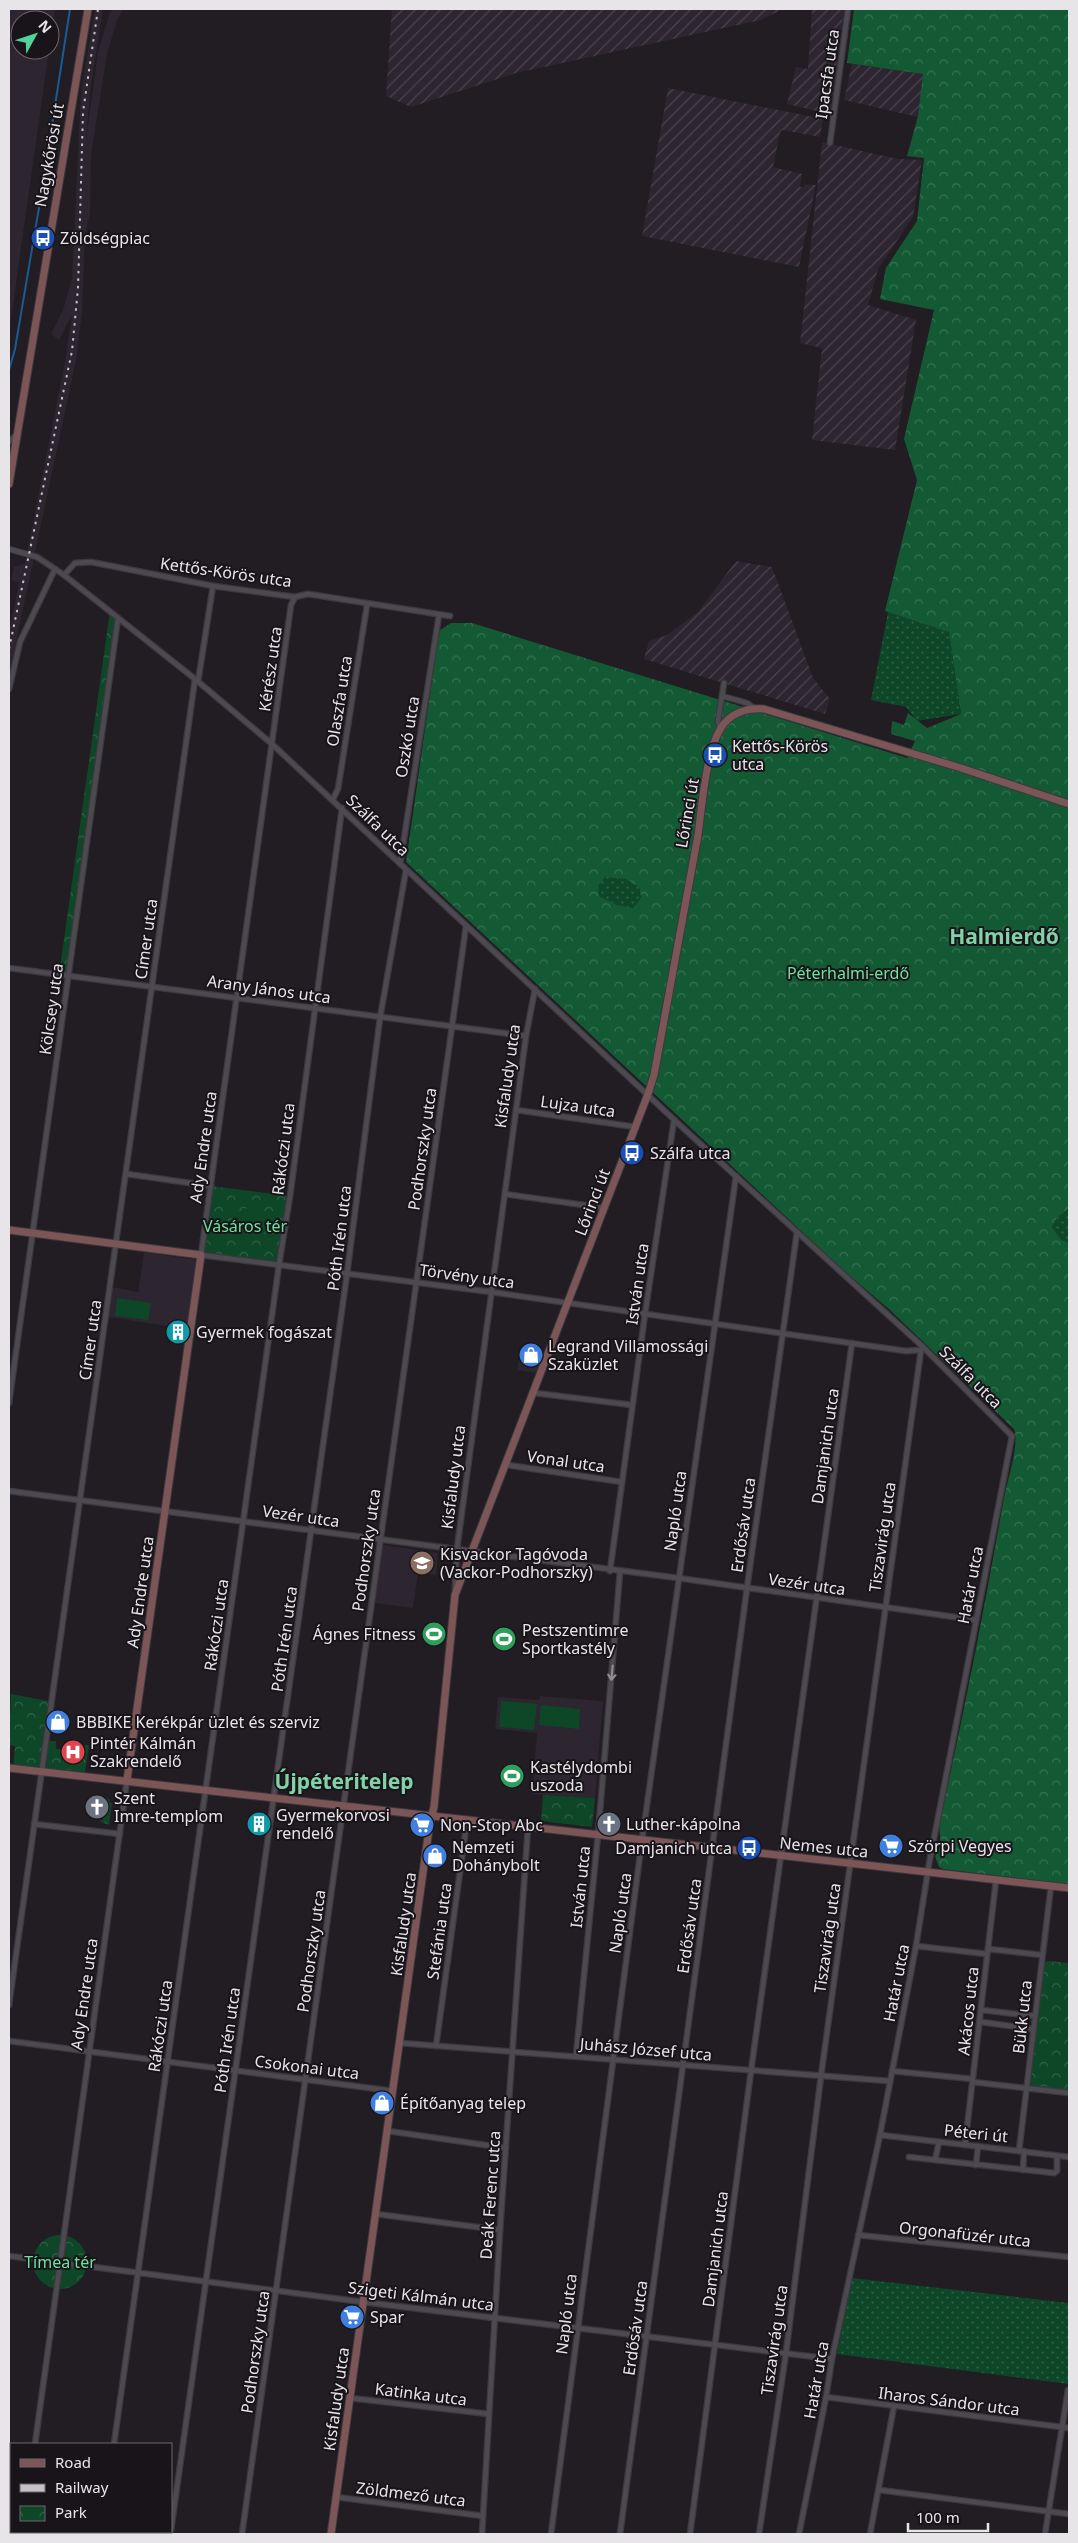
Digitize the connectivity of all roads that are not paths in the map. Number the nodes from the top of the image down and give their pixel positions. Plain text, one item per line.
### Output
1 (88, 9) edge
2 (848, 9) edge
3 (830, 143) dead end
4 (17, 434) junction
5 (9, 442) edge
6 (11, 457) edge
7 (9, 484) edge
8 (9, 549) edge
9 (55, 569) junction
10 (64, 575) junction
11 (213, 586) junction
12 (295, 597) junction
13 (368, 605) junction
14 (439, 615) junction
15 (450, 616) dead end
16 (118, 618) junction
17 (197, 681) junction
18 (724, 683) dead end
19 (9, 689) edge
20 (722, 696) junction
21 (755, 708) junction
22 (720, 730) junction
23 (272, 744) junction
24 (332, 799) junction
25 (1069, 804) edge
26 (342, 808) junction
27 (400, 864) junction
28 (406, 870) junction
29 (466, 926) junction
30 (9, 968) edge
31 (69, 975) junction
32 (152, 986) junction
33 (535, 989) junction
34 (237, 998) junction
35 (314, 1007) junction
36 (380, 1018) junction
37 (452, 1026) junction
38 (526, 1036) junction
39 (648, 1094) junction
40 (516, 1110) junction
41 (674, 1120) junction
42 (636, 1127) junction
43 (127, 1174) junction
44 (736, 1176) junction
45 (211, 1186) junction
46 (505, 1194) junction
47 (605, 1208) junction
48 (9, 1230) edge
49 (797, 1232) junction
50 (33, 1233) junction
51 (116, 1245) junction
52 (201, 1256) junction
53 (279, 1265) junction
54 (347, 1274) junction
55 (416, 1283) junction
56 (491, 1292) junction
57 (567, 1304) junction
58 (644, 1314) junction
59 (714, 1323) junction
60 (782, 1332) junction
61 (852, 1343) junction
62 (921, 1348) junction
63 (535, 1393) junction
64 (9, 1404) edge
65 (632, 1405) junction
66 (1012, 1436) joint
67 (507, 1465) junction
68 (622, 1482) junction
69 (9, 1491) edge
70 (80, 1499) junction
71 (166, 1510) junction
72 (244, 1521) junction
73 (312, 1531) junction
74 (380, 1539) junction
75 (457, 1549) junction
76 (473, 1551) junction
77 (610, 1570) junction
78 (620, 1572) junction
79 (678, 1578) junction
80 (747, 1588) junction
81 (455, 1595) junction
82 (816, 1598) junction
83 (885, 1607) junction
84 (976, 1620) junction
85 (9, 1768) edge
86 (42, 1772) junction
87 (127, 1780) junction
88 (205, 1791) junction
89 (274, 1798) junction
90 (344, 1807) junction
91 (432, 1816) junction
92 (467, 1820) junction
93 (34, 1824) junction
94 (528, 1827) junction
95 (120, 1834) junction
96 (598, 1834) junction
97 (642, 1840) junction
98 (713, 1848) junction
99 (781, 1856) junction
100 (850, 1864) junction
101 (929, 1872) junction
102 (996, 1880) junction
103 (1050, 1886) junction
104 (1069, 1888) edge
105 (916, 1946) junction
106 (988, 1952) junction
107 (1042, 1956) junction
108 (9, 2005) edge
109 (982, 2010) junction
110 (1034, 2016) junction
111 (981, 2022) junction
112 (1032, 2029) junction
113 (9, 2041) edge
114 (400, 2043) junction
115 (436, 2046) junction
116 (90, 2051) junction
117 (512, 2052) junction
118 (576, 2056) junction
119 (613, 2059) junction
120 (167, 2061) junction
121 (682, 2064) junction
122 (236, 2070) junction
123 (751, 2071) junction
124 (892, 2071) junction
125 (821, 2076) junction
126 (306, 2079) junction
127 (889, 2081) junction
128 (973, 2081) junction
129 (1027, 2089) junction
130 (393, 2091) junction
131 (1069, 2093) edge
132 (388, 2131) junction
133 (880, 2135) junction
134 (939, 2142) junction
135 (965, 2145) junction
136 (978, 2146) junction
137 (506, 2148) junction
138 (1022, 2151) junction
139 (1057, 2156) junction
140 (909, 2157) dead end
141 (1069, 2157) edge
142 (935, 2160) junction
143 (976, 2165) junction
144 (1022, 2170) junction
145 (376, 2214) junction
146 (500, 2230) junction
147 (858, 2235) junction
148 (9, 2256) edge
149 (1069, 2257) edge
150 (61, 2262) junction
151 (138, 2272) junction
152 (206, 2281) junction
153 (276, 2289) junction
154 (362, 2302) junction
155 (495, 2318) junction
156 (577, 2328) junction
157 (647, 2336) junction
158 (716, 2345) junction
159 (786, 2353) junction
160 (832, 2359) junction
161 (1068, 2390) edge
162 (826, 2397) junction
163 (350, 2398) junction
164 (894, 2406) junction
165 (489, 2414) junction
166 (1061, 2427) junction
167 (1069, 2428) edge
168 (35, 2443) edge
169 (114, 2443) edge
170 (879, 2490) junction
171 (336, 2497) junction
172 (1049, 2511) junction
173 (1069, 2514) edge
174 (484, 2516) junction
175 (172, 2525) edge
176 (242, 2534) edge
177 (331, 2534) edge
178 (482, 2534) edge
179 (551, 2534) edge
180 (620, 2534) edge
181 (690, 2534) edge
182 (759, 2534) edge
183 (799, 2534) edge
184 (870, 2534) edge
185 (1045, 2534) edge

1 - 4 street, Nagykőrösi út
2 - 3 street, Ipacsfa utca
4 - 5 street
4 - 6 street, Nagykőrösi út
6 - 7 street, Nagykőrösi út
8 - 9 street
9 - 10 street
9 - 19 street
10 - 11 street, Kettős-Körös utca
10 - 16 street, Szálfa utca
11 - 12 street, Kettős-Körös utca
11 - 17 street, Címer utca
12 - 13 street, Kettős-Körös utca
12 - 23 street, Kérész utca
13 - 14 street, Kettős-Körös utca
13 - 24 street, Olaszfa utca
14 - 15 street, Kettős-Körös utca
14 - 27 street, Oszkó utca
16 - 17 street, Szálfa utca
16 - 31 street, Kölcsey utca
17 - 23 street, Szálfa utca
17 - 32 street, Címer utca
18 - 20 street
20 - 21 street
20 - 22 street
21 - 22 street
21 - 25 street
22 - 39 street, Lőrinci út
23 - 24 street, Szálfa utca
23 - 34 street, Ady Endre utca
24 - 26 street, Szálfa utca
26 - 27 street, Szálfa utca
26 - 35 street, Rákóczi utca
27 - 28 street, Szálfa utca
28 - 29 street, Szálfa utca
28 - 36 street, Póth Irén utca
29 - 33 street, Szálfa utca
29 - 37 street, Podhorszky utca
30 - 31 street, Arany János utca
31 - 32 street, Arany János utca
31 - 50 street, Kölcsey utca
32 - 34 street, Arany János utca
32 - 43 street, Címer utca
33 - 38 street, Kisfaludy utca
33 - 39 street, Szálfa utca
34 - 35 street, Arany János utca
34 - 45 street, Ady Endre utca
35 - 36 street, Arany János utca
35 - 53 street, Rákóczi utca
36 - 37 street, Arany János utca
36 - 54 street, Póth Irén utca
37 - 38 street, Arany János utca
37 - 55 street, Podhorszky utca
38 - 40 street, Kisfaludy utca
39 - 41 street, Szálfa utca
39 - 42 street, Lőrinci út
40 - 42 street, Lujza utca
40 - 46 street, Kisfaludy utca
41 - 44 street, Szálfa utca
41 - 58 street, István utca
42 - 47 street, Lőrinci út
43 - 45 street
43 - 51 street, Címer utca
44 - 49 street, Szálfa utca
44 - 59 street, Napló utca
45 - 52 street, Ady Endre utca
46 - 47 street
46 - 56 street, Kisfaludy utca
47 - 57 street, Lőrinci út
48 - 50 street, Törvény utca
49 - 60 street, Erdősáv utca
49 - 62 street, Szálfa utca
50 - 51 street, Törvény utca
50 - 64 street, Kölcsey utca
51 - 52 street, Törvény utca
51 - 70 street, Címer utca
52 - 53 street, Törvény utca
52 - 71 street, Ady Endre utca
53 - 54 street, Törvény utca
53 - 72 street, Rákóczi utca
54 - 55 street, Törvény utca
54 - 73 street, Póth Irén utca
55 - 56 street, Törvény utca
55 - 74 street, Podhorszky utca
56 - 57 street, Törvény utca
56 - 75 street, Kisfaludy utca
57 - 58 street, Törvény utca
57 - 63 street, Lőrinci út
58 - 59 street, Törvény utca
58 - 65 street, István utca
59 - 60 street, Törvény utca
59 - 79 street, Napló utca
60 - 61 street, Törvény utca
60 - 80 street, Erdősáv utca
61 - 62 street, Törvény utca
61 - 82 street, Damjanich utca
62 - 66 street, Szálfa utca
62 - 83 street, Tiszavirág utca
63 - 65 street
63 - 67 street, Lőrinci út
65 - 68 street, István utca
66 - 84 street, Határ utca
67 - 68 street, Vonal utca
67 - 76 street, Lőrinci út
68 - 77 street, István utca
69 - 70 street, Vezér utca
70 - 71 street, Vezér utca
70 - 86 street, Címer utca
71 - 72 street, Vezér utca
71 - 87 street, Ady Endre utca
72 - 73 street, Vezér utca
72 - 88 street, Rákóczi utca
73 - 74 street, Vezér utca
73 - 89 street, Póth Irén utca
74 - 75 street, Vezér utca
74 - 90 street, Podhorszky utca
75 - 76 street, Vezér utca
75 - 81 street, Kisfaludy utca
76 - 77 street, Vezér utca
76 - 81 street, Lőrinci út
77 - 78 street, Vezér utca
78 - 79 street, Vezér utca
78 -> 96 street, István utca
79 - 80 street, Vezér utca
79 - 97 street, Napló utca
80 - 82 street, Vezér utca
80 - 98 street, Erdősáv utca
81 - 91 street, Kisfaludy utca
82 - 83 street, Vezér utca
82 - 99 street, Damjanich utca
83 - 84 street, Vezér utca
83 - 100 street, Tiszavirág utca
84 - 101 street, Határ utca
85 - 86 street, Nemes utca
86 - 87 street, Nemes utca
86 - 93 street, Címer utca
87 - 88 street, Nemes utca
87 - 95 street, Ady Endre utca
88 - 89 street, Nemes utca
88 - 120 street, Rákóczi utca
89 - 90 street, Nemes utca
89 - 122 street, Póth Irén utca
90 - 91 street, Nemes utca
90 - 126 street, Podhorszky utca
91 - 92 street, Nemes utca
91 - 114 street, Kisfaludy utca
92 - 94 street, Nemes utca
92 - 115 street, Stefánia utca
93 - 95 street
93 - 108 street, Címer utca
94 - 96 street, Nemes utca
94 - 117 street, Deák Ferenc utca
95 - 116 street, Ady Endre utca
96 - 97 street, Nemes utca
96 - 118 street, István utca
97 - 98 street, Nemes utca
97 - 119 street, Napló utca
98 - 99 street, Nemes utca
98 - 121 street, Erdősáv utca
99 - 100 street, Nemes utca
99 - 123 street, Damjanich utca
100 - 101 street, Nemes utca
100 - 125 street, Tiszavirág utca
101 - 102 street, Nemes utca
101 - 105 street, Határ utca
102 - 103 street, Nemes utca
102 - 106 street, Akácos utca
103 - 104 street, Nemes utca
103 - 107 street, Bükk utca
105 - 106 street
105 - 124 street, Határ utca
106 - 107 street
106 - 109 street, Akácos utca
107 - 110 street, Bükk utca
109 - 110 street
109 - 111 street, Akácos utca
110 - 112 street, Bükk utca
111 - 112 street
111 - 128 street, Akácos utca
112 - 129 street, Bükk utca
113 - 116 street, Csokonai utca
114 - 115 street, Juhász József utca
114 - 130 street, Kisfaludy utca
115 - 117 street, Juhász József utca
116 - 120 street, Csokonai utca
116 - 150 street, Ady Endre utca
117 - 118 street, Juhász József utca
117 - 137 street, Deák Ferenc utca
118 - 119 street, Juhász József utca
119 - 121 street, Juhász József utca
119 - 156 street, Napló utca
120 - 122 street, Csokonai utca
120 - 151 street, Rákóczi utca
121 - 123 street, Juhász József utca
121 - 157 street, Erdősáv utca
122 - 126 street, Csokonai utca
122 - 152 street, Póth Irén utca
123 - 125 street, Juhász József utca
123 - 158 street, Damjanich utca
124 - 127 street, Határ utca
124 - 128 street
125 - 127 street, Juhász József utca
125 - 159 street, Tiszavirág utca
126 - 130 street, Csokonai utca
126 - 153 street, Podhorszky utca
127 - 133 street, Határ utca
128 - 129 street
128 - 135 street, Akácos utca
129 - 131 street
129 - 138 street, Bükk utca
130 - 132 street, Kisfaludy utca
132 - 137 street
132 - 145 street, Kisfaludy utca
133 - 134 street, Péteri út
133 - 147 street, Határ utca
134 - 135 street, Péteri út
134 - 142 street
135 - 136 street, Péteri út
136 - 138 street, Péteri út
136 - 143 street
137 - 146 street, Deák Ferenc utca
138 - 139 street, Péteri út
138 - 144 street, Bükk utca
139 - 141 street, Péteri út
139 - 144 street
140 - 142 street
142 - 143 street
143 - 144 street
145 - 146 street
145 - 154 street, Kisfaludy utca
146 - 155 street, Deák Ferenc utca
147 - 149 street, Orgonafüzér utca
147 - 160 street, Határ utca
148 - 150 street, Szigeti Kálmán utca
150 - 151 street, Szigeti Kálmán utca
150 - 168 street, Ady Endre utca
151 - 152 street, Szigeti Kálmán utca
151 - 169 street, Rákóczi utca
152 - 153 street, Szigeti Kálmán utca
152 - 175 street, Póth Irén utca
153 - 154 street, Szigeti Kálmán utca
153 - 176 street, Podhorszky utca
154 - 155 street, Szigeti Kálmán utca
154 - 163 street, Kisfaludy utca
155 - 156 street, Szigeti Kálmán utca
155 - 165 street, Deák Ferenc utca
156 - 157 street, Szigeti Kálmán utca
156 - 179 street, Napló utca
157 - 158 street, Szigeti Kálmán utca
157 - 180 street, Erdősáv utca
158 - 159 street, Szigeti Kálmán utca
158 - 181 street, Damjanich utca
159 - 160 street, Szigeti Kálmán utca
159 - 182 street, Tiszavirág utca
160 - 162 street, Határ utca
161 - 166 street
162 - 164 street, Iharos Sándor utca
162 - 183 street, Határ utca
163 - 165 street, Katinka utca
163 - 171 street, Kisfaludy utca
164 - 166 street, Iharos Sándor utca
164 - 170 street
165 - 174 street, Deák Ferenc utca
166 - 167 street, Iharos Sándor utca
166 - 172 street
170 - 172 street
170 - 184 street
171 - 174 street, Zöldmező utca
171 - 177 street, Kisfaludy utca
172 - 173 street
172 - 185 street
174 - 178 street, Deák Ferenc utca

